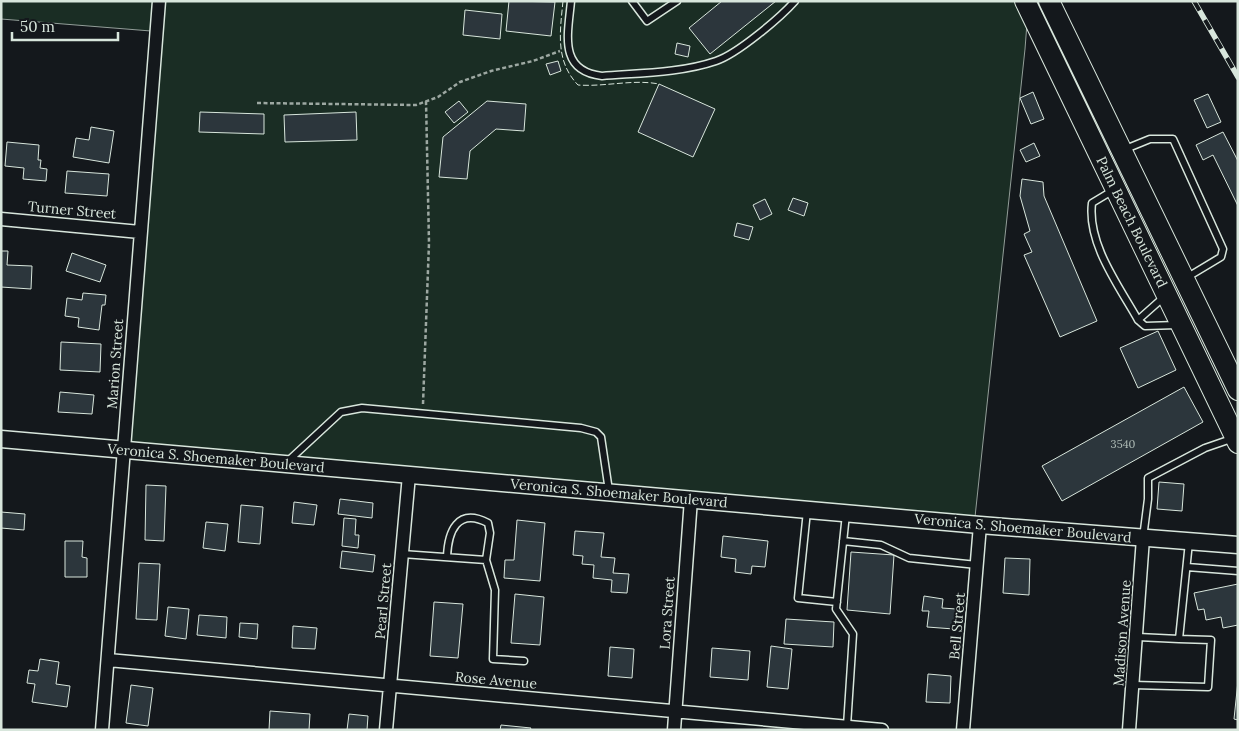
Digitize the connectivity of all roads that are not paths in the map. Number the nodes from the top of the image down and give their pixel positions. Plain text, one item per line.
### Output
1 (159, 1) edge
2 (571, 1) edge
3 (632, 1) edge
4 (677, 1) edge
5 (795, 1) edge
6 (1025, 1) edge
7 (1049, 1) edge
8 (1059, 70) junction
9 (1122, 150) junction
10 (1116, 189) junction
11 (1, 219) edge
12 (140, 232) junction
13 (1184, 279) junction
14 (1166, 294) junction
15 (1193, 299) junction
16 (1138, 320) junction
17 (1181, 324) junction
18 (1238, 390) edge
19 (1, 439) edge
20 (1236, 440) edge
21 (124, 449) junction
22 (285, 464) junction
23 (408, 475) junction
24 (609, 492) junction
25 (691, 499) junction
26 (807, 510) junction
27 (846, 513) junction
28 (980, 525) junction
29 (1143, 538) junction
30 (843, 541) junction
31 (1189, 541) junction
32 (1238, 545) edge
33 (402, 554) junction
34 (447, 557) junction
35 (486, 560) junction
36 (977, 565) junction
37 (1187, 567) junction
38 (1238, 571) edge
39 (836, 602) junction
40 (1138, 637) junction
41 (1179, 639) junction
42 (108, 660) junction
43 (524, 661) dead end
44 (1133, 684) junction
45 (390, 686) junction
46 (675, 710) junction
47 (847, 726) junction
48 (102, 730) edge
49 (386, 730) edge
50 (674, 730) edge
51 (882, 730) edge
52 (962, 730) edge
53 (1129, 730) edge

1 - 12 street, Marion Street
2 - 5 lane
3 - 4 lane
6 - 8 main road, Palm Beach Boulevard
7 - 9 main road, Palm Beach Boulevard
8 - 9 main road
8 - 10 main road, Palm Beach Boulevard
9 - 13 main road, Palm Beach Boulevard
9 - 13 lane
10 - 14 main road, Palm Beach Boulevard
10 - 15 main road
10 - 16 lane
11 - 12 street, Turner Street
12 - 21 street, Marion Street
13 - 15 main road, Palm Beach Boulevard
14 - 16 lane
14 - 17 main road, Palm Beach Boulevard
15 - 18 main road, Palm Beach Boulevard
16 - 17 lane
17 - 20 main road, Palm Beach Boulevard
19 - 21 street, Veronica S. Shoemaker Boulevard
20 - 29 lane
21 - 22 street, Veronica S. Shoemaker Boulevard
21 - 42 street, Marion Street
22 - 23 street, Veronica S. Shoemaker Boulevard
22 - 24 lane
23 - 24 street, Veronica S. Shoemaker Boulevard
23 - 33 street, Pearl Street
24 - 25 street, Veronica S. Shoemaker Boulevard
25 - 26 street, Veronica S. Shoemaker Boulevard
25 - 46 street, Lora Street
26 - 27 street, Veronica S. Shoemaker Boulevard
26 - 39 lane
27 - 28 street, Veronica S. Shoemaker Boulevard
27 - 30 lane
28 - 29 street, Veronica S. Shoemaker Boulevard
28 - 36 street, Bell Street
29 - 31 street, Veronica S. Shoemaker Boulevard
29 - 40 street, Madison Avenue
30 - 36 lane
30 - 39 lane
31 - 32 street, Veronica S. Shoemaker Boulevard
31 - 37 lane
33 - 34 lane
33 - 45 street, Pearl Street
34 - 35 lane
34 - 35 lane
35 - 43 lane
36 - 52 street, Bell Street
37 - 38 lane
37 - 41 lane
39 - 47 lane
40 - 41 lane
40 - 44 street, Madison Avenue
41 - 44 lane
42 - 45 street, Rose Avenue
42 - 48 street, Marion Street
44 - 53 street, Madison Avenue
45 - 46 street, Rose Avenue
45 - 49 street, Pearl Street
46 - 47 street, Rose Avenue
46 - 50 street, Lora Street
47 - 51 street, Rose Avenue

